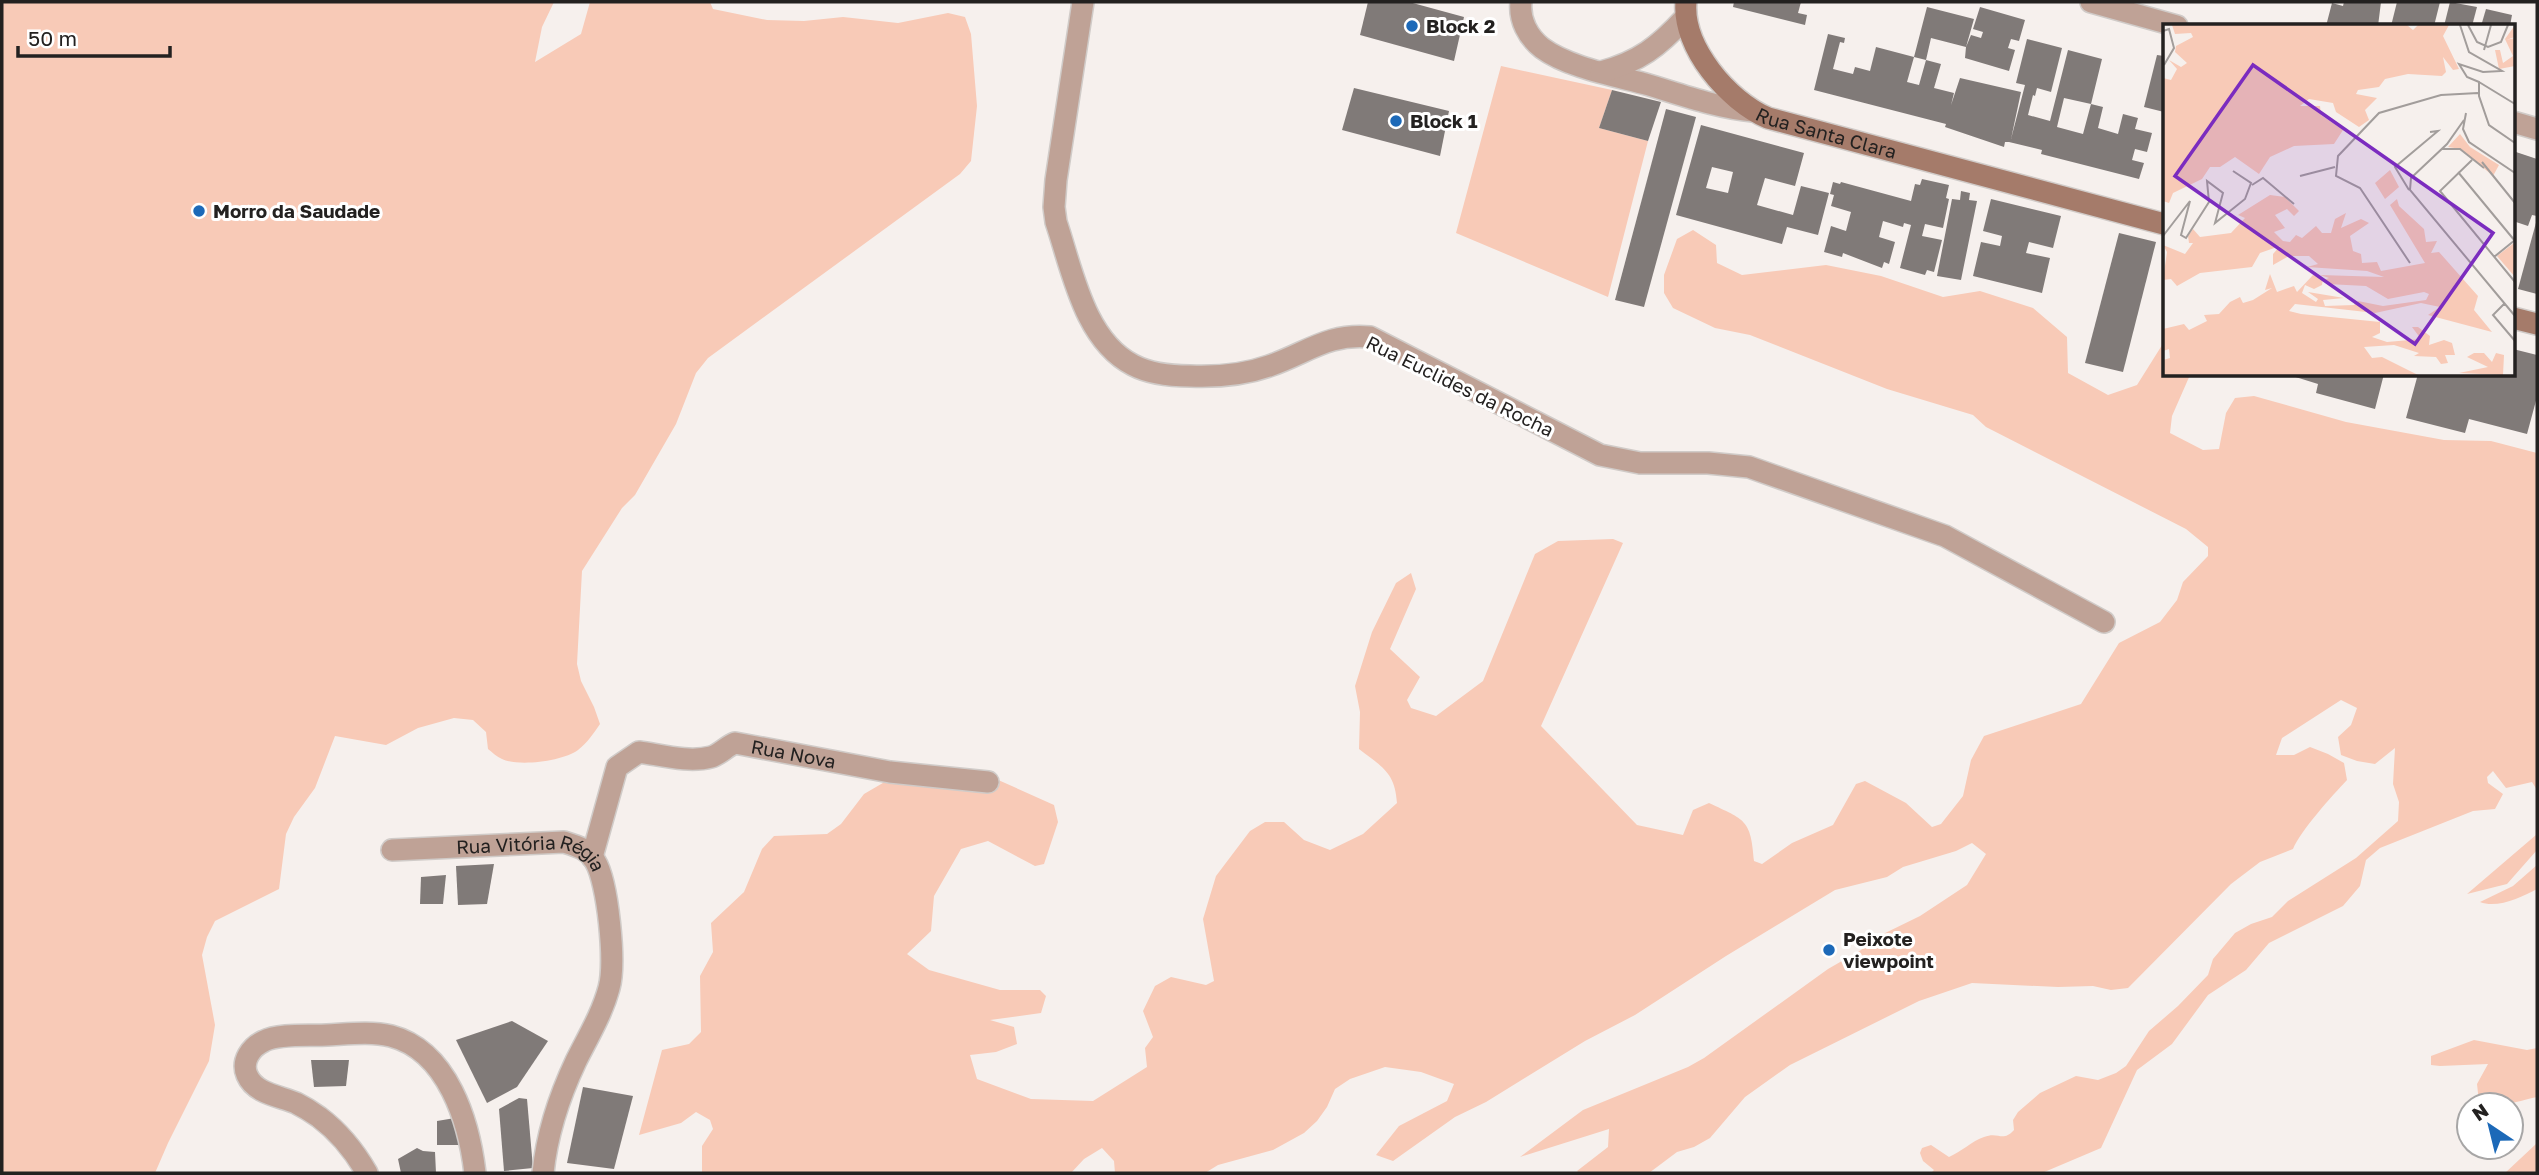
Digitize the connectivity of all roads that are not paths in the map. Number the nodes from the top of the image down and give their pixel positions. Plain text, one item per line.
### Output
1 (1083, 2) edge
2 (1521, 2) edge
3 (2091, 2) edge
4 (1686, 10) edge
5 (2170, 24) edge
6 (1601, 72) junction
7 (1753, 111) junction
8 (2514, 122) edge
9 (2537, 129) edge
10 (2163, 223) edge
11 (2514, 318) edge
12 (2537, 324) edge
13 (2105, 622) dead end
14 (988, 782) dead end
15 (392, 850) dead end
16 (592, 857) junction
17 (367, 1173) edge
18 (475, 1173) edge
19 (543, 1173) edge

1 - 13 street, Rua Euclides da Rocha
2 - 6 street, Rua Santa Clara
3 - 5 street
4 - 6 street
4 - 7 main road
6 - 7 street, Rua Santa Clara
7 - 10 main road, Rua Santa Clara
8 - 9 street
11 - 12 main road
14 - 16 street, Rua Nova
15 - 16 street, Rua Vitória Régia
16 - 19 street, Rua Vitória Régia
17 - 18 street

